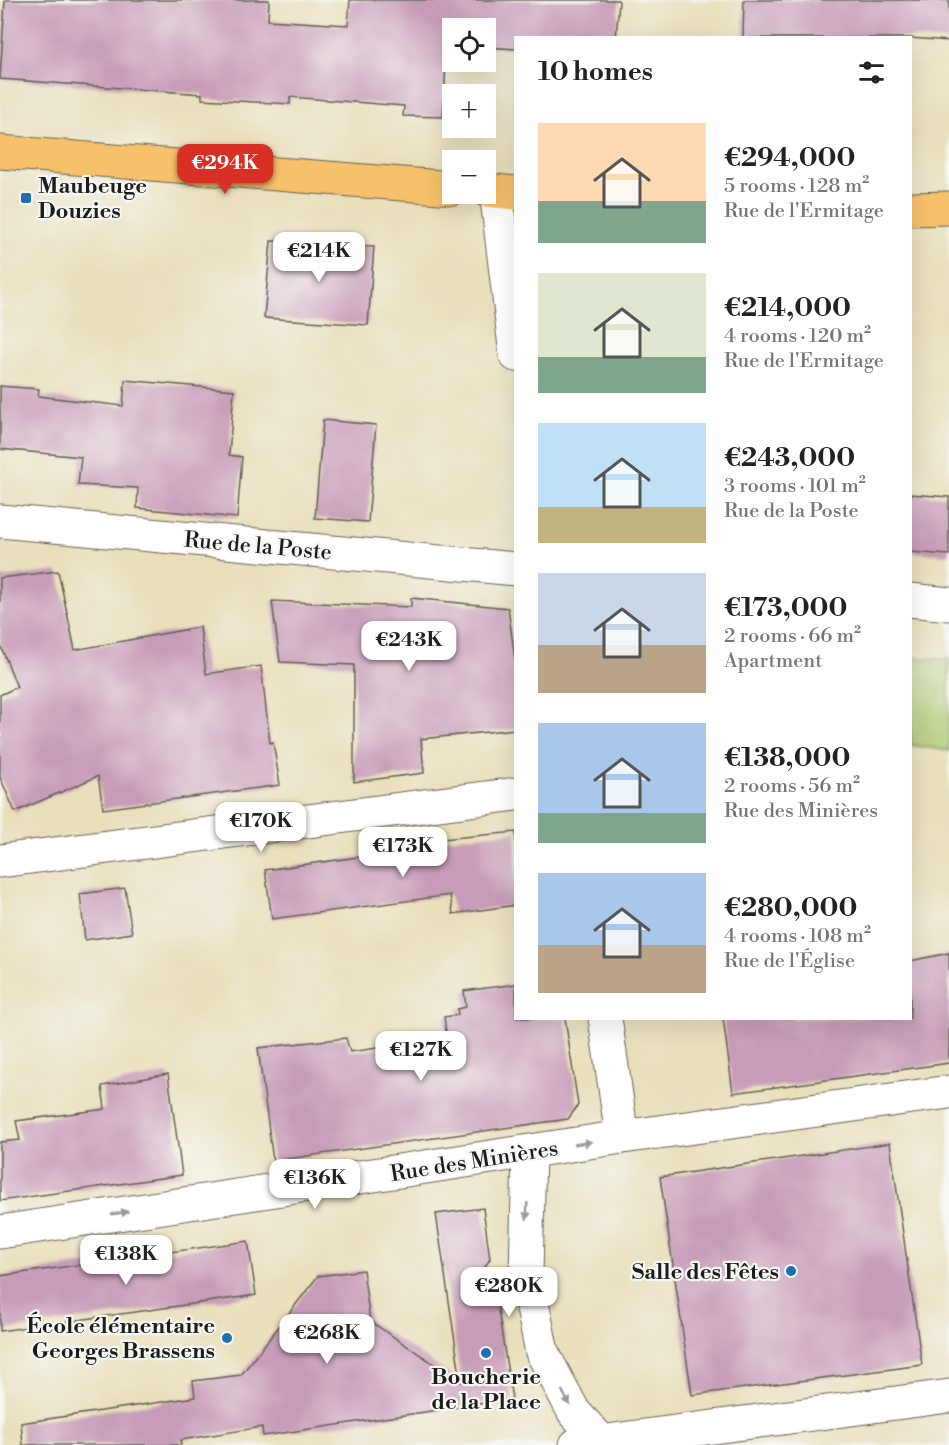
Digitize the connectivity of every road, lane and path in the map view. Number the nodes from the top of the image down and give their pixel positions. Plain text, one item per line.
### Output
1 (0, 152) edge
2 (442, 187) edge
3 (499, 191) edge
4 (912, 208) edge
5 (949, 208) edge
6 (514, 337) edge
7 (0, 521) edge
8 (514, 569) edge
9 (912, 600) edge
10 (949, 603) edge
11 (514, 794) edge
12 (0, 861) edge
13 (605, 1020) edge
14 (949, 1092) edge
15 (622, 1137) junction
16 (529, 1152) junction
17 (0, 1232) edge
18 (949, 1396) edge
19 (595, 1444) edge

1 - 2 main road
3 - 6 street
4 - 5 main road
7 - 8 street, Rue de la Poste
9 - 10 street
11 - 12 street
13 - 15 street
14 - 15 street, Rue des Minières
16 -> 15 street, Rue des Minières
17 -> 16 street, Rue des Minières
16 -> 19 street
18 - 19 street

